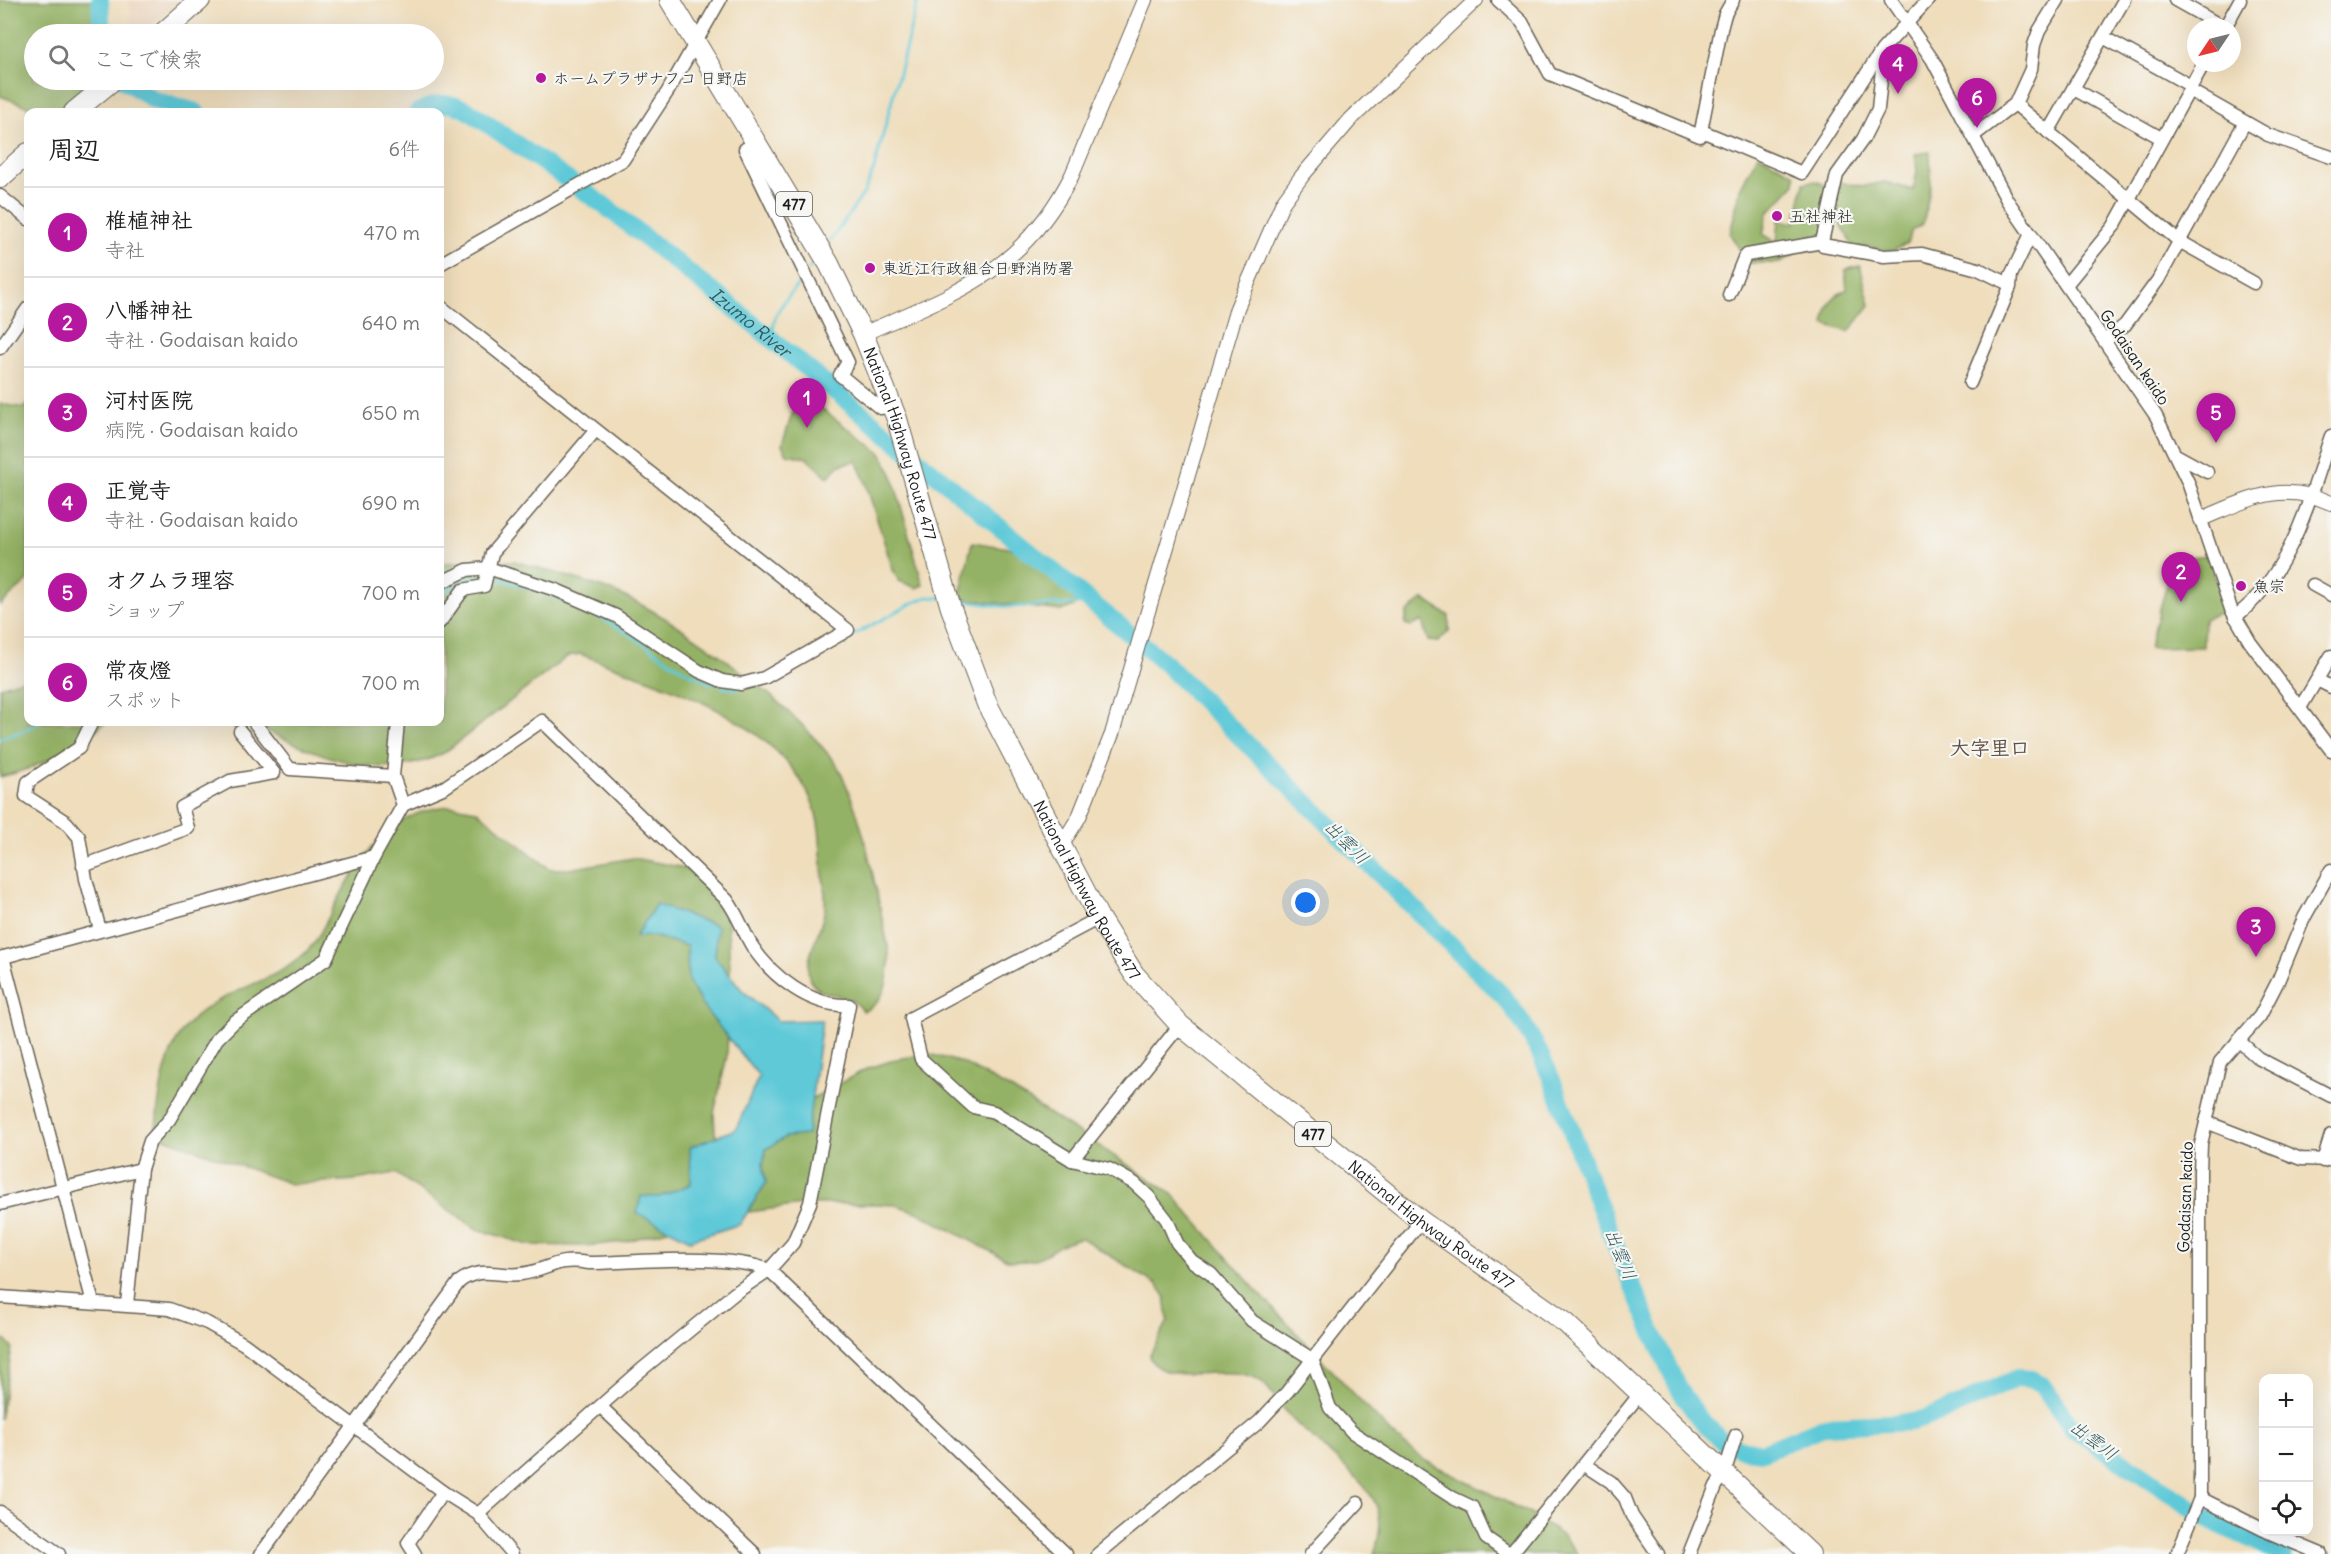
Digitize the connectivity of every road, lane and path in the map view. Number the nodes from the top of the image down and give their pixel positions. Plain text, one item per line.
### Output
1 (200, 0) edge
2 (670, 0) edge
3 (720, 0) edge
4 (1145, 0) edge
5 (1476, 0) edge
6 (1498, 0) edge
7 (1734, 0) edge
8 (1891, 0) edge
9 (1928, 0) edge
10 (2058, 0) edge
11 (2124, 0) edge
12 (2175, 0) edge
13 (2240, 0) edge
14 (2208, 18) edge
15 (2229, 18) edge
16 (1907, 22) junction
17 (173, 24) edge
18 (2103, 37) junction
19 (1889, 42) junction
20 (695, 43) junction
21 (2199, 72) edge
22 (2074, 88) junction
23 (2190, 88) junction
24 (100, 90) edge
25 (2014, 104) junction
26 (79, 108) edge
27 (2245, 122) junction
28 (1702, 131) junction
29 (2048, 132) junction
30 (1973, 136) junction
31 (2161, 138) junction
32 (756, 143) junction
33 (24, 157) edge
34 (2331, 157) edge
35 (0, 178) edge
36 (0, 196) edge
37 (2127, 199) junction
38 (24, 216) edge
39 (2031, 234) junction
40 (2179, 240) junction
41 (1822, 242) junction
42 (444, 262) edge
43 (2254, 283) dead end
44 (2008, 284) junction
45 (2066, 285) junction
46 (1729, 295) dead end
47 (444, 309) edge
48 (24, 314) edge
49 (863, 334) junction
50 (2105, 341) junction
51 (0, 348) edge
52 (1970, 383) dead end
53 (894, 413) junction
54 (595, 431) junction
55 (2331, 436) edge
56 (2176, 455) junction
57 (2207, 472) dead end
58 (2312, 495) junction
59 (2331, 503) edge
60 (2201, 519) junction
61 (487, 573) junction
62 (444, 581) edge
63 (2313, 585) dead end
64 (2331, 595) edge
65 (444, 616) edge
66 (2235, 617) junction
67 (2331, 657) edge
68 (2317, 680) junction
69 (2331, 687) edge
70 (2300, 708) junction
71 (90, 726) edge
72 (257, 726) edge
73 (398, 726) edge
74 (240, 731) dead end
75 (2331, 750) edge
76 (393, 776) junction
77 (403, 805) junction
78 (1061, 846) junction
79 (374, 857) junction
80 (83, 866) junction
81 (2331, 870) edge
82 (1100, 918) junction
83 (99, 930) junction
84 (1, 958) edge
85 (1180, 1025) junction
86 (2238, 1040) junction
87 (2331, 1096) edge
88 (2206, 1122) junction
89 (2331, 1135) edge
90 (1072, 1160) junction
91 (2327, 1161) edge
92 (141, 1168) junction
93 (62, 1188) junction
94 (0, 1204) edge
95 (1421, 1221) junction
96 (769, 1270) junction
97 (0, 1297) edge
98 (93, 1303) junction
99 (127, 1304) junction
100 (1311, 1359) junction
101 (1641, 1394) junction
102 (601, 1407) junction
103 (353, 1427) junction
104 (1736, 1435) dead end
105 (1586, 1465) junction
106 (1726, 1466) junction
107 (443, 1492) junction
108 (2198, 1501) junction
109 (1358, 1503) dead end
110 (0, 1512) edge
111 (478, 1514) junction
112 (2259, 1528) edge
113 (2278, 1536) edge
114 (59, 1554) edge
115 (261, 1554) edge
116 (415, 1554) edge
117 (512, 1554) edge
118 (755, 1554) edge
119 (1066, 1554) edge
120 (1098, 1554) edge
121 (1311, 1554) edge
122 (1510, 1554) edge
123 (1658, 1554) edge
124 (1689, 1554) edge
125 (1810, 1554) edge
126 (2177, 1554) edge
127 (2321, 1554) edge

1 - 17 highway
2 - 20 highway, National Highway Route 477 / 477
3 - 20 street
4 - 49 street
5 - 78 street
6 - 28 street
7 - 28 street
8 - 16 street, Godaisan kaido
9 - 16 street
10 - 25 street
11 - 18 street
12 - 14 street
13 - 15 street
16 - 19 street
16 - 30 street, Godaisan kaido
18 - 22 street
18 - 23 street
19 - 28 street
19 - 41 street
20 - 32 highway, National Highway Route 477 / 477
20 - 42 street
21 - 23 street
22 - 29 street
22 - 31 street
23 - 27 street
23 - 31 street
24 - 26 highway
25 - 29 street
25 - 30 street
27 - 34 street
27 - 40 street
29 - 37 street
30 - 39 street, Godaisan kaido
31 - 37 street
32 - 49 highway, National Highway Route 477 / 477
32 - 53 street
33 - 35 highway
36 - 38 street
37 - 40 street
37 - 45 street
39 - 44 street
39 - 45 street, Godaisan kaido
40 - 43 street
40 - 50 street
41 - 44 street
41 - 46 street
44 - 52 street
45 - 50 street, Godaisan kaido
47 - 54 street
48 - 51 street
49 - 53 highway, National Highway Route 477 / 477
50 - 56 street, Godaisan kaido
53 - 78 highway, National Highway Route 477 / 477
54 - 61 street
54 - 61 street
55 - 58 street
56 - 57 street
56 - 60 street, Godaisan kaido
58 - 59 street
58 - 60 street
58 - 66 street
60 - 66 street, Godaisan kaido
61 - 62 street
61 - 65 street
63 - 64 street
66 - 70 street, Godaisan kaido
67 - 68 street
68 - 69 street
68 - 70 street
70 - 75 street, Godaisan kaido
71 - 80 street
72 - 76 street
73 - 76 street
74 - 80 street
76 - 77 street
77 - 79 street
77 - 96 street
78 - 82 highway, National Highway Route 477 / 477
79 - 83 street
79 - 92 street
80 - 83 street
81 - 86 street, Godaisan kaido
82 - 85 highway, National Highway Route 477 / 477
82 - 90 street
83 - 84 street
84 - 93 street
85 - 90 street
85 - 95 highway, National Highway Route 477 / 477
86 - 87 street
86 - 88 street, Godaisan kaido
88 - 91 street
88 - 108 street, Godaisan kaido
89 - 91 street
90 - 100 street
92 - 93 street
92 - 99 street
93 - 94 street
93 - 98 street
95 - 100 street
95 - 101 highway, National Highway Route 477 / 477
96 - 102 street
96 - 103 street
96 - 119 street
97 - 98 street
98 - 99 street
99 - 103 street
100 - 120 street
100 - 122 street
101 - 105 street
101 - 106 highway, National Highway Route 477 / 477
102 - 111 street
102 - 118 street
103 - 107 street
103 - 115 street
104 - 106 street
105 - 122 street
105 - 123 street
106 - 124 street
106 - 125 highway, National Highway Route 477 / 477
107 - 111 street
107 - 116 street
108 - 112 street
108 - 126 street, Godaisan kaido
109 - 121 street
110 - 114 street
111 - 117 street
113 - 127 street

